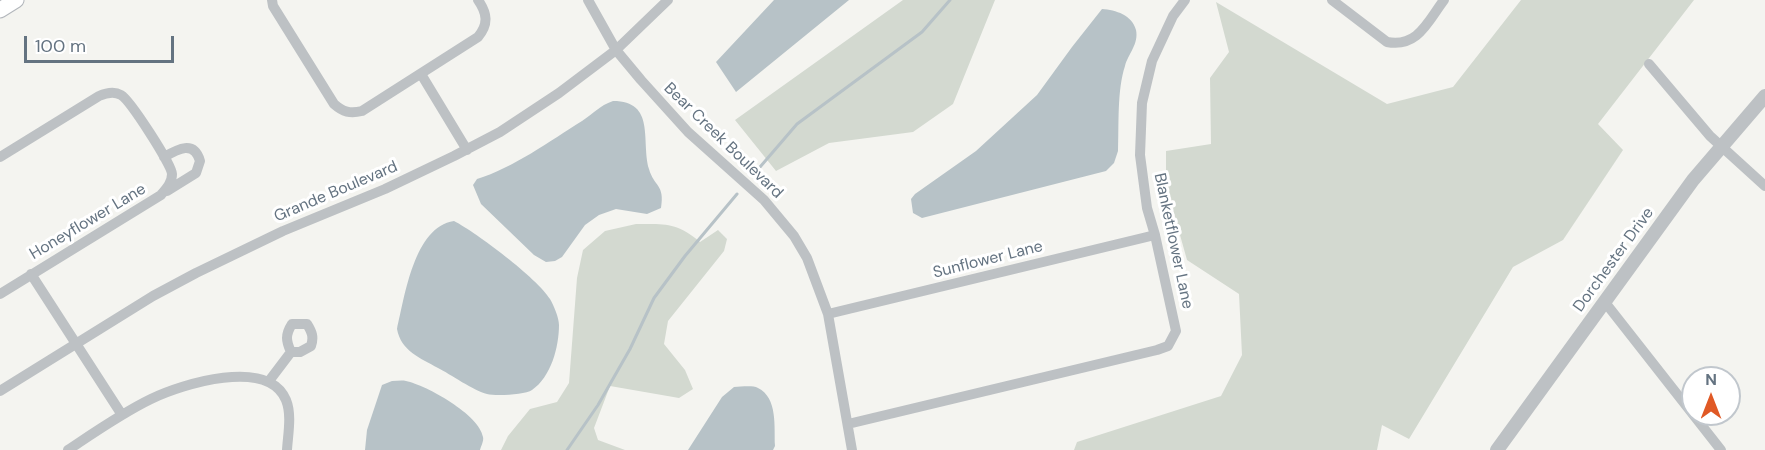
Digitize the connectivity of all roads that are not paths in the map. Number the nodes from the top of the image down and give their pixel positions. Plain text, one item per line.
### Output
1 (16, 0) edge
2 (272, 0) edge
3 (478, 0) edge
4 (588, 0) edge
5 (668, 0) edge
6 (1185, 0) edge
7 (1332, 0) edge
8 (1444, 0) edge
9 (0, 10) edge
10 (616, 50) junction
11 (1649, 64) dead end
12 (421, 74) junction
13 (1765, 96) edge
14 (1721, 146) junction
15 (467, 150) junction
16 (0, 157) edge
17 (164, 157) junction
18 (1765, 186) edge
19 (161, 195) junction
20 (1155, 235) junction
21 (31, 274) junction
22 (0, 294) edge
23 (1604, 301) junction
24 (828, 314) junction
25 (75, 343) junction
26 (291, 352) dead end
27 (269, 381) junction
28 (0, 391) edge
29 (122, 415) junction
30 (848, 424) junction
31 (68, 450) edge
32 (286, 450) edge
33 (852, 450) edge
34 (1497, 450) edge
35 (1721, 450) edge

1 - 9 main road
2 - 12 street
3 - 12 street
4 - 10 street, Bear Creek Boulevard
5 - 10 street, Grande Boulevard
6 - 20 street, Blanketflower Lane
7 - 8 street
10 - 15 street, Grande Boulevard
10 - 24 street, Bear Creek Boulevard
11 - 14 street
12 - 15 street
13 - 14 street, Dorchester Drive
14 - 18 street
14 - 23 street, Dorchester Drive
15 - 25 street, Grande Boulevard
16 - 17 street, Honeyflower Lane
17 - 19 street, Honeyflower Lane
17 - 19 street, Honeyflower Lane
19 - 21 street, Honeyflower Lane
20 - 24 street, Sunflower Lane
20 - 30 street, Blanketflower Lane
21 - 22 street, Honeyflower Lane
21 - 25 street, Honeyflower Lane
23 - 34 street, Dorchester Drive
23 - 35 street
24 - 30 street, Bear Creek Boulevard
25 - 28 street, Grande Boulevard
25 - 29 street, Honeyflower Lane
26 - 27 street
27 - 29 street
27 - 32 street
29 - 31 street
30 - 33 street, Bear Creek Boulevard

